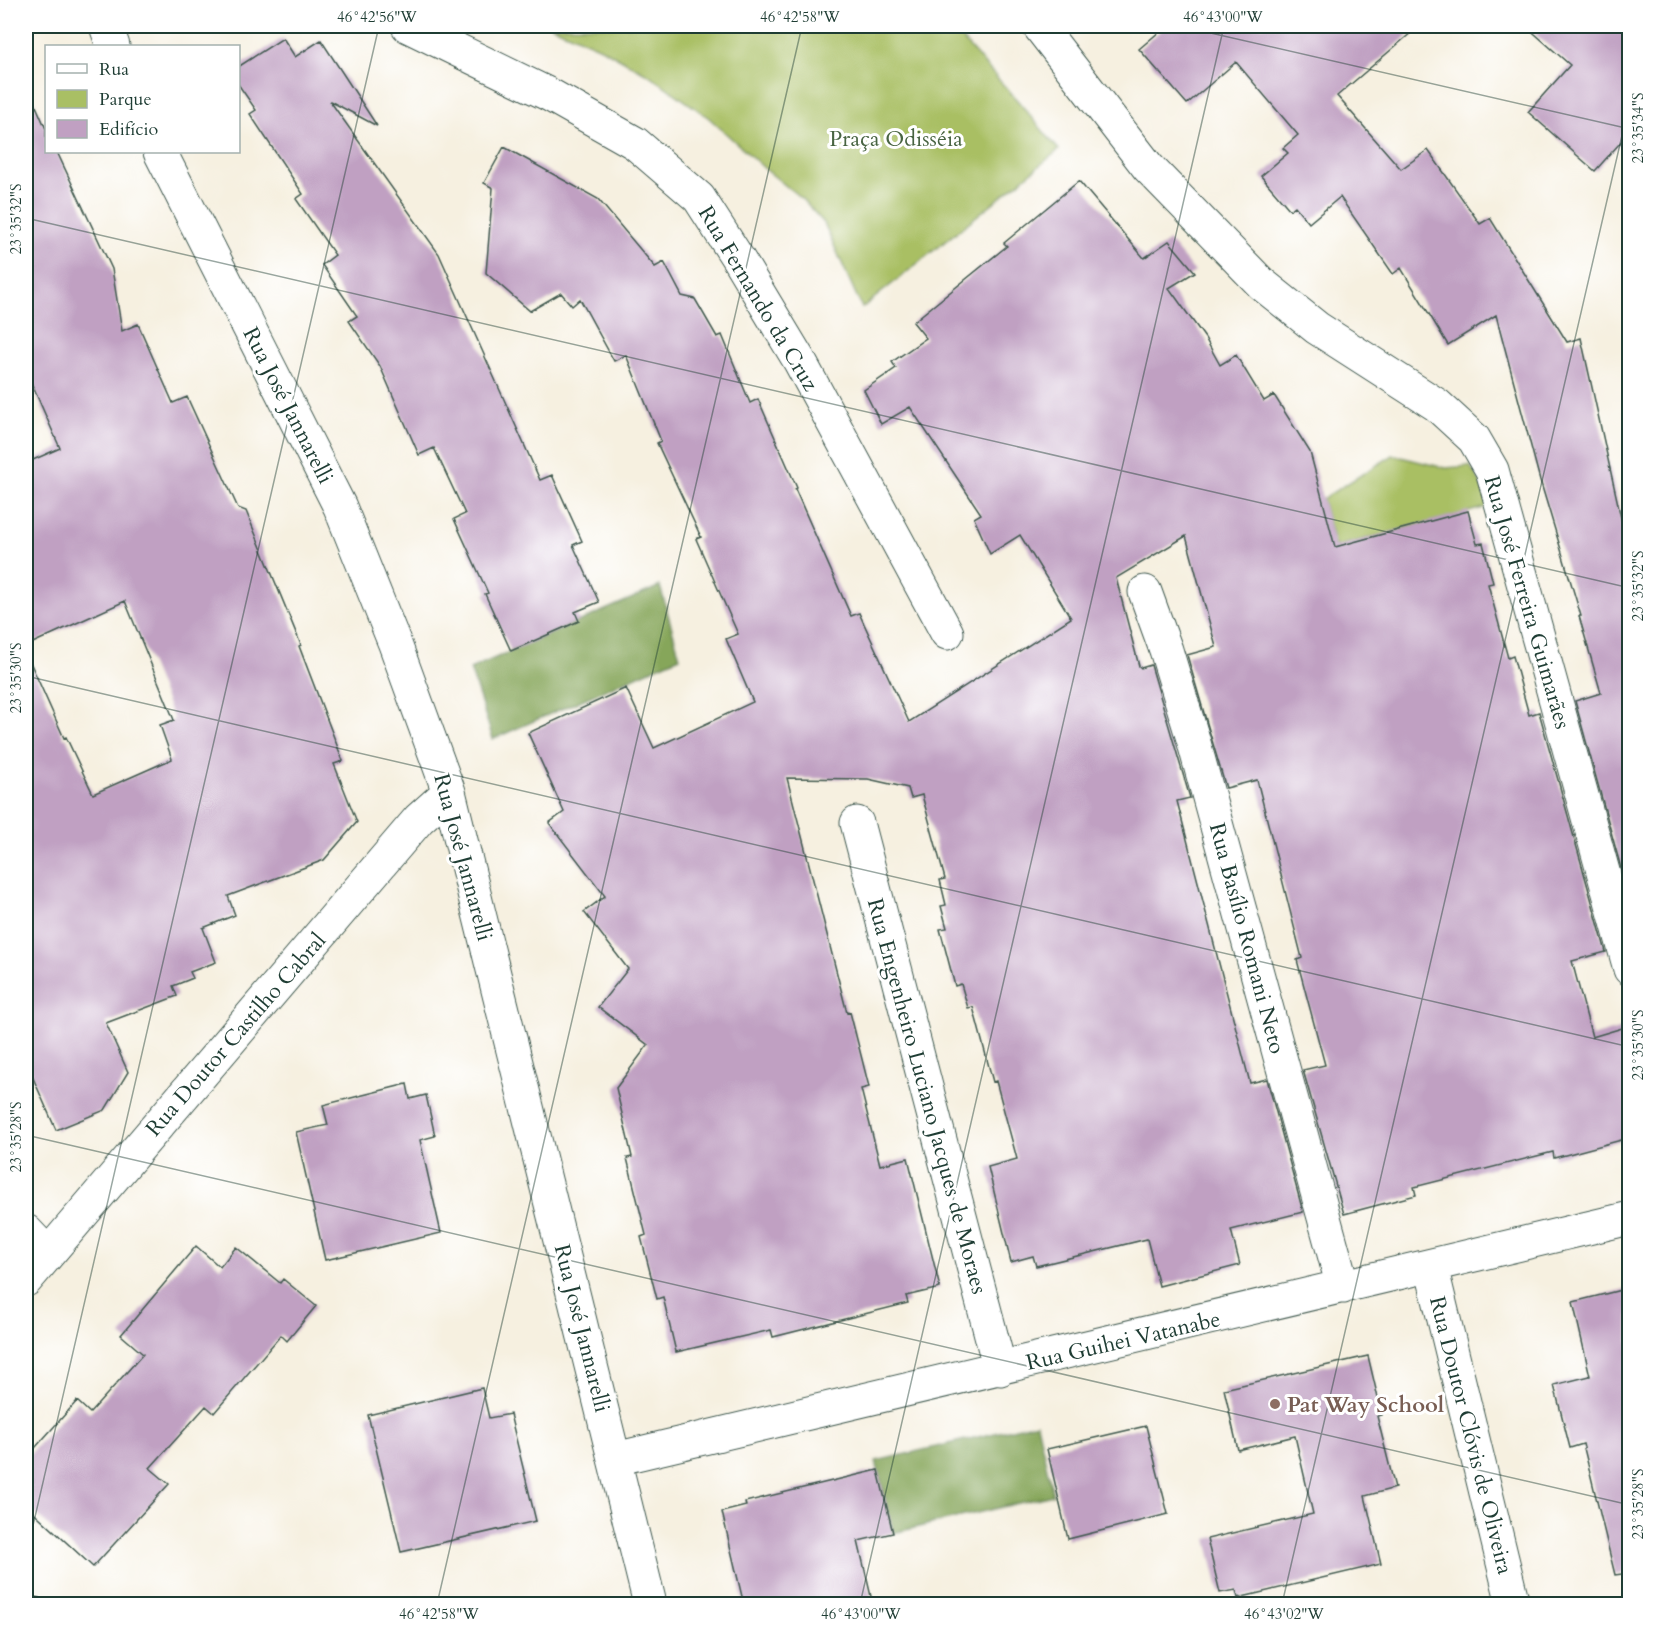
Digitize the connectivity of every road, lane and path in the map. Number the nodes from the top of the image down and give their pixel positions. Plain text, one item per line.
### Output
1 (106, 26) edge
2 (408, 26) edge
3 (1039, 26) edge
4 (114, 45) edge
5 (161, 153) edge
6 (1145, 592) dead end
7 (947, 633) dead end
8 (449, 792) junction
9 (857, 823) dead end
10 (1629, 969) edge
11 (1629, 1218) edge
12 (36, 1242) edge
13 (1431, 1266) junction
14 (26, 1280) edge
15 (1343, 1287) junction
16 (1000, 1369) junction
17 (615, 1459) junction
18 (650, 1605) edge
19 (1513, 1605) edge

1 - 4 street
2 - 7 street, Rua Fernando da Cruz
3 - 10 street, Rua José Ferreira Guimarães
5 - 8 street, Rua José Jannarelli
6 - 15 street, Rua Basílio Romani Neto
8 - 12 street, Rua Doutor Castilho Cabral
8 - 17 street, Rua José Jannarelli
9 - 16 street, Rua Engenheiro Luciano Jacques de Moraes
11 - 13 street, Rua Guihei Vatanabe
12 - 14 street, Rua Doutor Castilho Cabral
13 - 15 street, Rua Guihei Vatanabe
13 - 19 street, Rua Doutor Clóvis de Oliveira
15 - 16 street, Rua Guihei Vatanabe
16 - 17 street, Rua Guihei Vatanabe
17 - 18 street, Rua José Jannarelli

